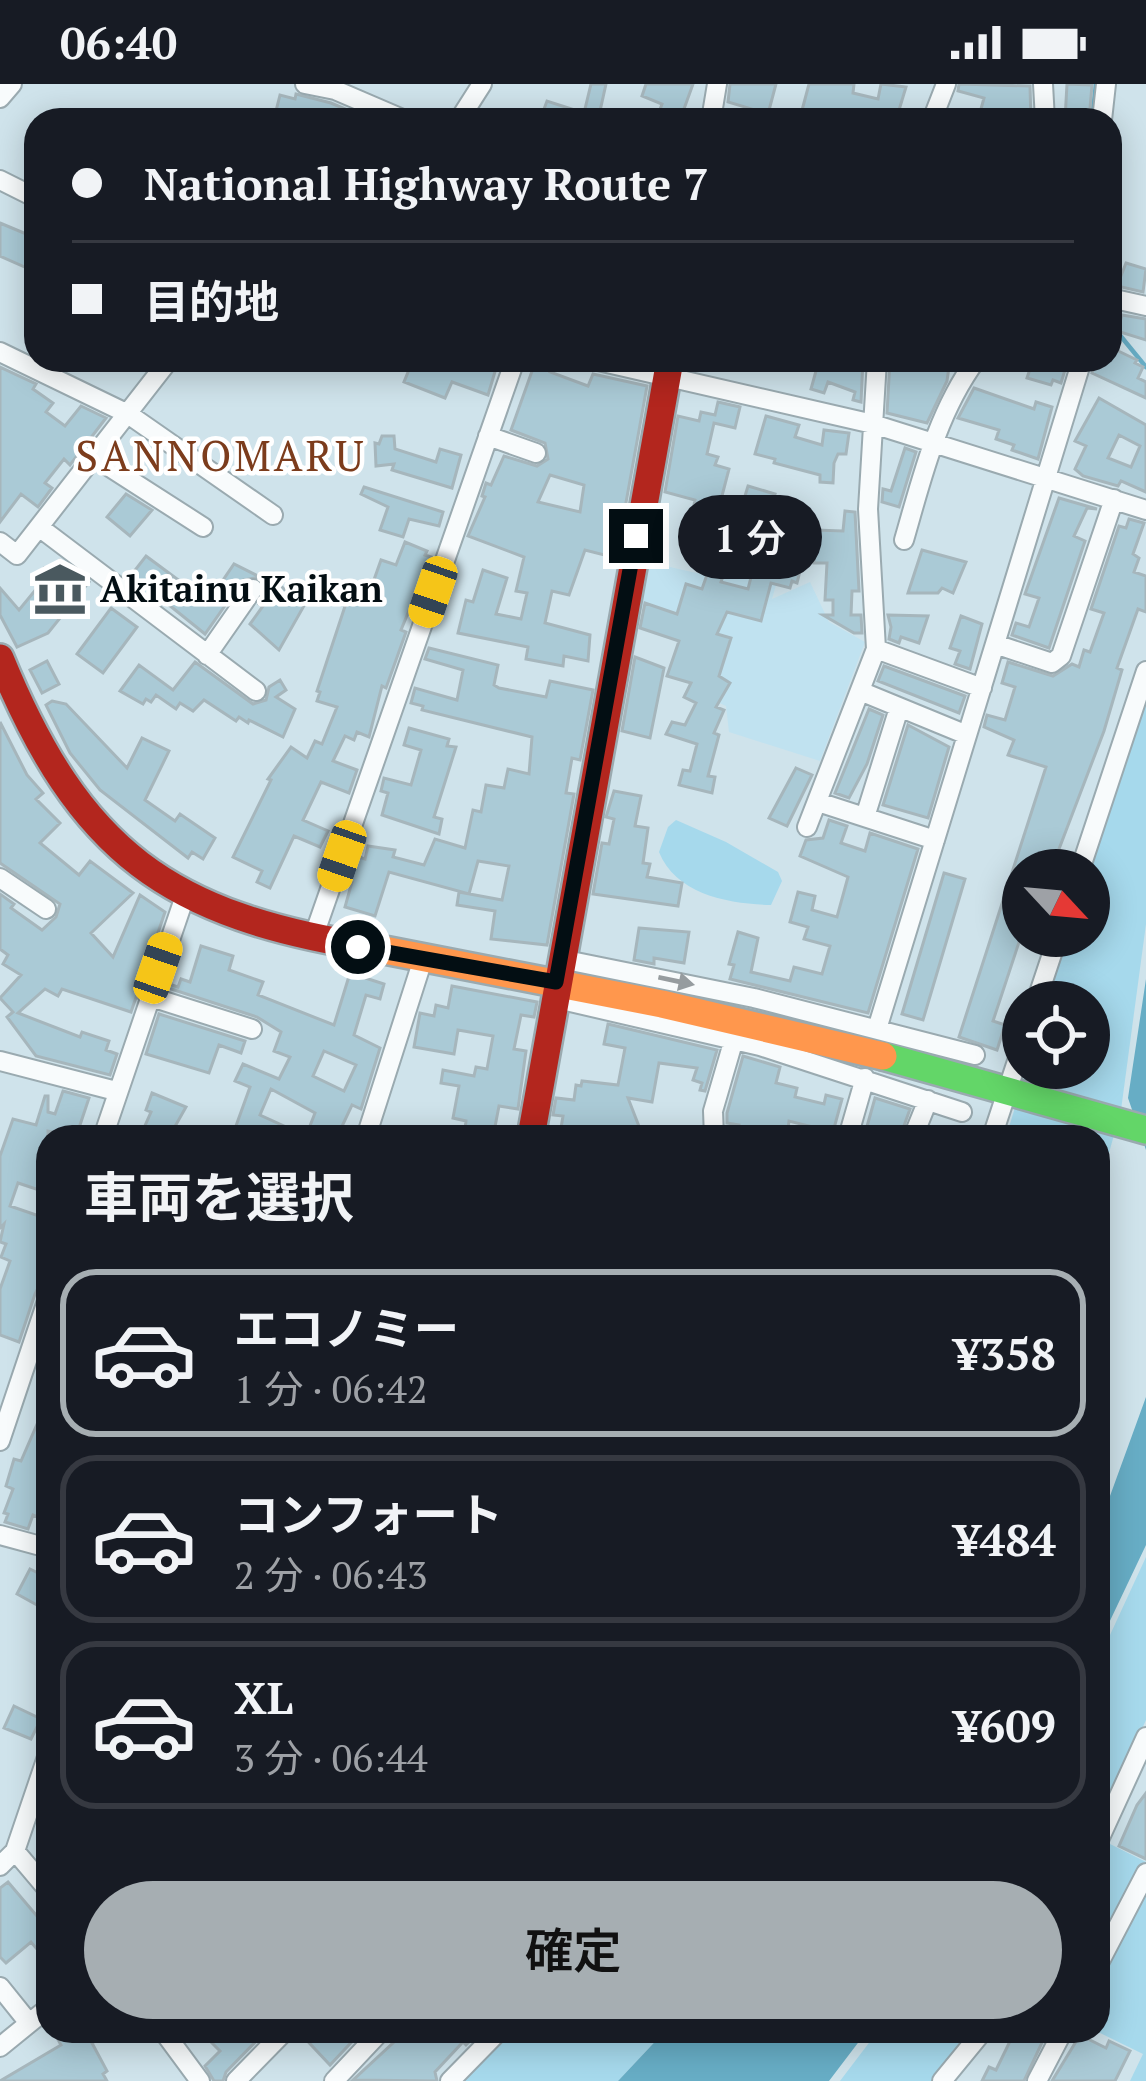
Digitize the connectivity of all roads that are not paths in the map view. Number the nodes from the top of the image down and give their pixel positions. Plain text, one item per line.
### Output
1 (12, 84) edge
2 (305, 84) edge
3 (337, 87) edge
4 (0, 98) edge
5 (380, 108) edge
6 (41, 372) edge
7 (160, 372) edge
8 (511, 372) edge
9 (668, 372) edge
10 (676, 372) edge
11 (876, 372) edge
12 (967, 372) edge
13 (1078, 372) edge
14 (128, 414) junction
15 (874, 424) junction
16 (488, 436) junction
17 (934, 442) junction
18 (536, 453) dead end
19 (94, 457) junction
20 (1047, 476) junction
21 (1114, 499) junction
22 (1146, 510) edge
23 (273, 515) dead end
24 (39, 527) junction
25 (203, 527) dead end
26 (904, 540) dead end
27 (0, 542) edge
28 (6, 561) edge
29 (253, 589) dead end
30 (995, 644) junction
31 (875, 649) junction
32 (207, 655) junction
33 (0, 658) edge
34 (1146, 671) edge
35 (982, 688) junction
36 (860, 691) junction
37 (256, 692) dead end
38 (8, 705) edge
39 (899, 707) junction
40 (968, 735) junction
41 (818, 802) junction
42 (865, 817) junction
43 (807, 827) dead end
44 (935, 840) junction
45 (1087, 849) edge
46 (0, 878) edge
47 (185, 896) junction
48 (46, 909) dead end
49 (313, 938) junction
50 (424, 956) junction
51 (557, 980) junction
52 (148, 996) junction
53 (252, 1029) dead end
54 (877, 1029) junction
55 (734, 1040) junction
56 (975, 1055) dead end
57 (0, 1061) edge
58 (865, 1078) junction
59 (1020, 1089) edge
60 (116, 1091) junction
61 (1020, 1092) junction
62 (928, 1100) junction
63 (962, 1112) dead end
64 (106, 1125) edge
65 (370, 1125) edge
66 (533, 1125) edge
67 (714, 1125) edge
68 (851, 1125) edge
69 (918, 1125) edge
70 (999, 1125) edge
71 (1146, 1130) edge
72 (36, 1334) edge
73 (0, 1441) edge
74 (0, 1536) edge
75 (36, 1545) edge
76 (1146, 1737) edge
77 (36, 1790) edge
78 (1110, 1816) edge
79 (16, 1851) junction
80 (0, 1866) edge
81 (1146, 1873) edge
82 (36, 1875) edge
83 (1110, 1942) edge
84 (0, 1987) edge
85 (36, 2017) edge
86 (29, 2023) junction
87 (172, 2043) edge
88 (273, 2043) edge
89 (370, 2043) edge
90 (487, 2043) edge
91 (973, 2043) edge
92 (1057, 2043) edge
93 (0, 2047) edge
94 (200, 2081) edge
95 (236, 2081) edge
96 (334, 2081) edge
97 (450, 2081) edge
98 (943, 2081) edge
99 (1036, 2081) edge

1 - 4 street
2 - 3 street
3 - 5 street
6 - 14 street
7 - 14 street
8 - 16 street
9 - 51 main road
10 - 15 street
11 - 15 street
12 - 17 street
13 - 20 street
14 - 19 street
14 - 23 street
15 - 17 street
15 - 31 street
16 - 18 street
16 - 49 street
17 - 20 street
17 - 26 street
19 - 24 street
19 - 25 street
20 - 21 street
20 - 30 street
21 - 22 street
21 - 30 street
24 - 28 street
24 - 32 street
27 - 28 street
29 - 32 street
30 - 35 street
31 - 35 street
31 - 36 street
32 - 37 street
33 - 38 main road
34 - 45 street
35 - 40 street
36 - 39 street
36 - 41 street
38 - 47 main road
39 - 40 street
39 - 42 street
40 - 44 street
41 - 42 street
41 - 43 street
42 - 44 street
44 - 54 street
46 - 48 street
47 - 49 main road
47 - 52 street
49 - 50 main road
50 - 51 main road
50 - 65 street
51 -> 54 street
51 - 55 street
51 - 61 main road
51 - 66 main road
52 - 53 street
52 - 60 street
54 - 56 street
55 - 58 street
55 - 67 street
57 - 60 street
58 - 62 street
58 - 68 street
59 - 61 street
60 - 64 street
61 - 70 street
61 - 71 main road
62 - 63 street
62 - 69 street
72 - 73 street
74 - 75 street
76 - 78 street
77 - 79 street
79 - 80 street
79 - 82 street
81 - 83 street
84 - 86 street
85 - 86 street
86 - 93 street
87 - 94 street
88 - 95 street
89 - 96 street
90 - 97 street
91 - 98 street
92 - 99 street

